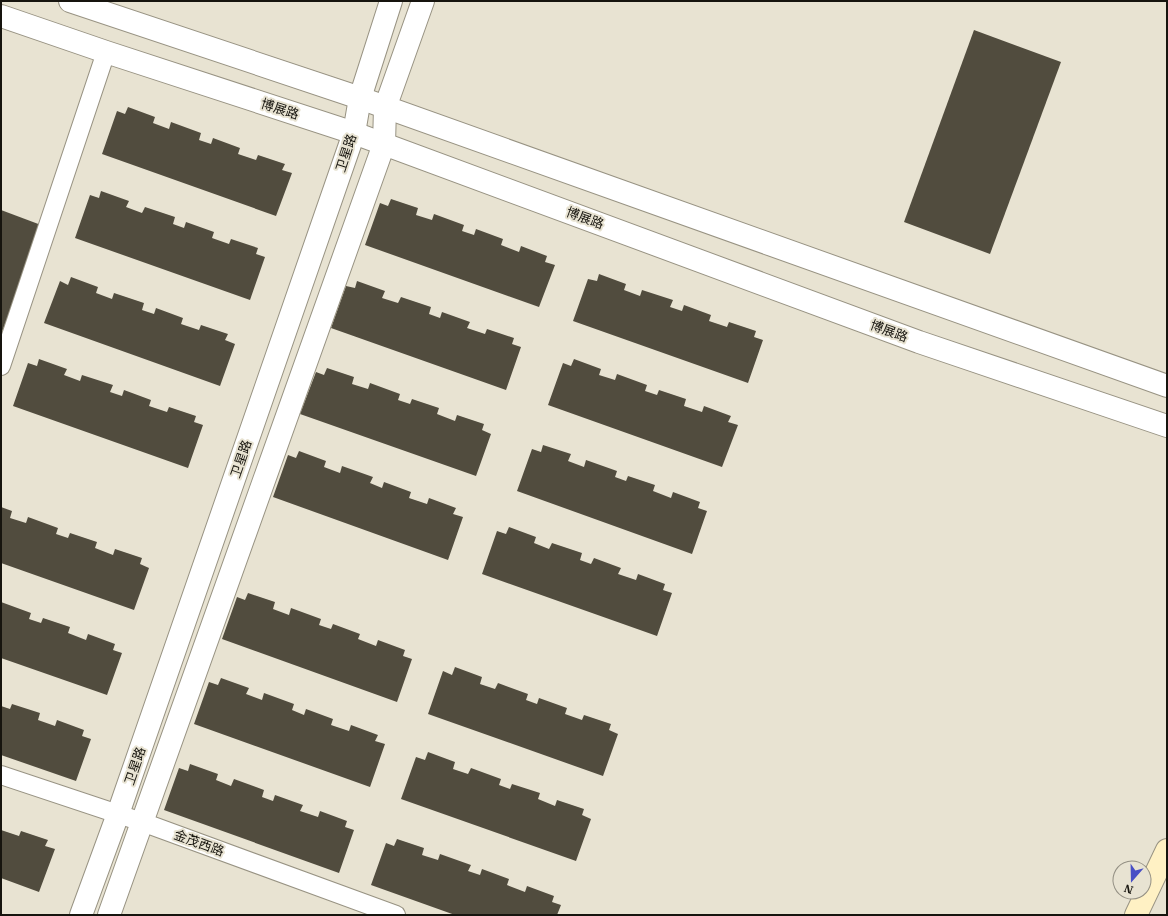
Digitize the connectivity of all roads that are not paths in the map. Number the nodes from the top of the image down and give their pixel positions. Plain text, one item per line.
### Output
1 (70, 1) edge
2 (391, 1) edge
3 (423, 1) edge
4 (1, 16) edge
5 (106, 52) junction
6 (360, 98) junction
7 (385, 108) junction
8 (354, 133) junction
9 (384, 144) junction
10 (1, 366) edge
11 (1167, 386) edge
12 (1167, 426) edge
13 (1, 775) edge
14 (118, 814) junction
15 (142, 822) junction
16 (1167, 850) edge
17 (81, 915) edge
18 (109, 915) edge
19 (396, 915) edge
20 (1136, 915) edge

1 - 6 street
2 - 6 street, 卫星路
3 - 7 street
4 - 5 street, 博展路
5 - 8 street, 博展路
5 - 10 street
6 - 7 street
6 - 8 street, 卫星路
7 - 9 street
7 - 11 street
8 - 9 street, 博展路
8 - 14 street, 卫星路
9 - 12 street, 博展路
9 - 15 street
13 - 14 street, 金茂西路
14 - 15 street, 金茂西路
14 - 17 street, 卫星路
15 - 18 street
15 - 19 street, 金茂西路
16 - 20 main road

